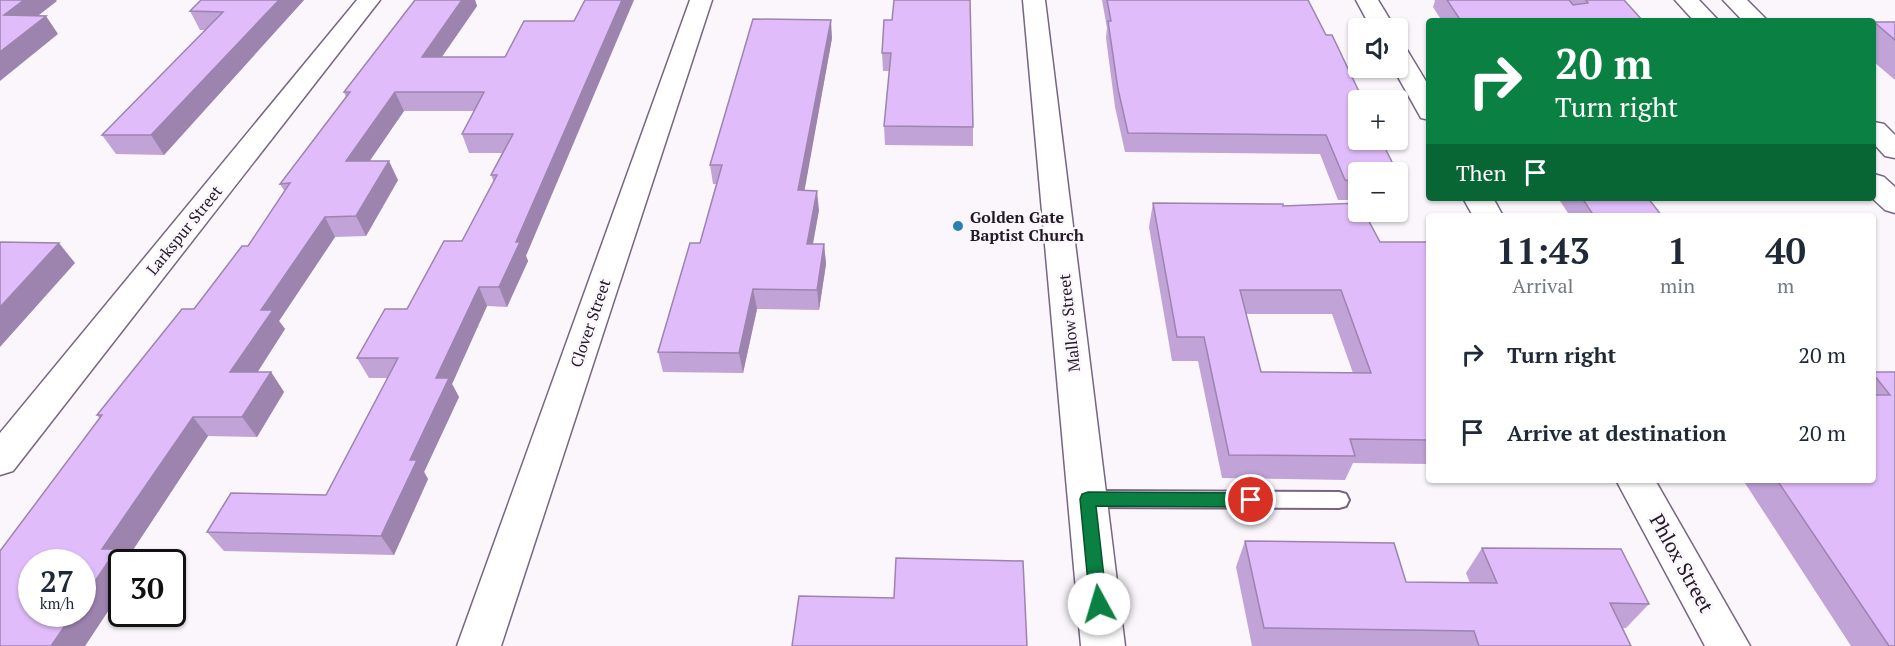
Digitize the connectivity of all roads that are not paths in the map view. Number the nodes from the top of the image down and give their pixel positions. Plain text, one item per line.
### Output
1 (369, 0) edge
2 (701, 0) edge
3 (1034, 0) edge
4 (1367, 0) edge
5 (1686, 0) edge
6 (1734, 0) edge
7 (1377, 18) edge
8 (1704, 18) edge
9 (1753, 18) edge
10 (1408, 73) edge
11 (1426, 105) edge
12 (1876, 132) edge
13 (1895, 150) edge
14 (1876, 155) edge
15 (1895, 155) edge
16 (1876, 185) edge
17 (1895, 204) edge
18 (0, 460) edge
19 (1637, 483) edge
20 (1088, 499) junction
21 (1339, 500) dead end
22 (479, 646) edge
23 (1103, 646) edge
24 (1728, 646) edge

1 - 18 street, Larkspur Street
2 - 22 street, Clover Street
3 - 20 street, Mallow Street
4 - 7 street
5 - 8 street
6 - 9 street
10 - 11 street
12 - 13 street
14 - 15 street
16 - 17 street
19 - 24 street, Phlox Street
20 - 21 lane
20 - 23 street, Mallow Street

